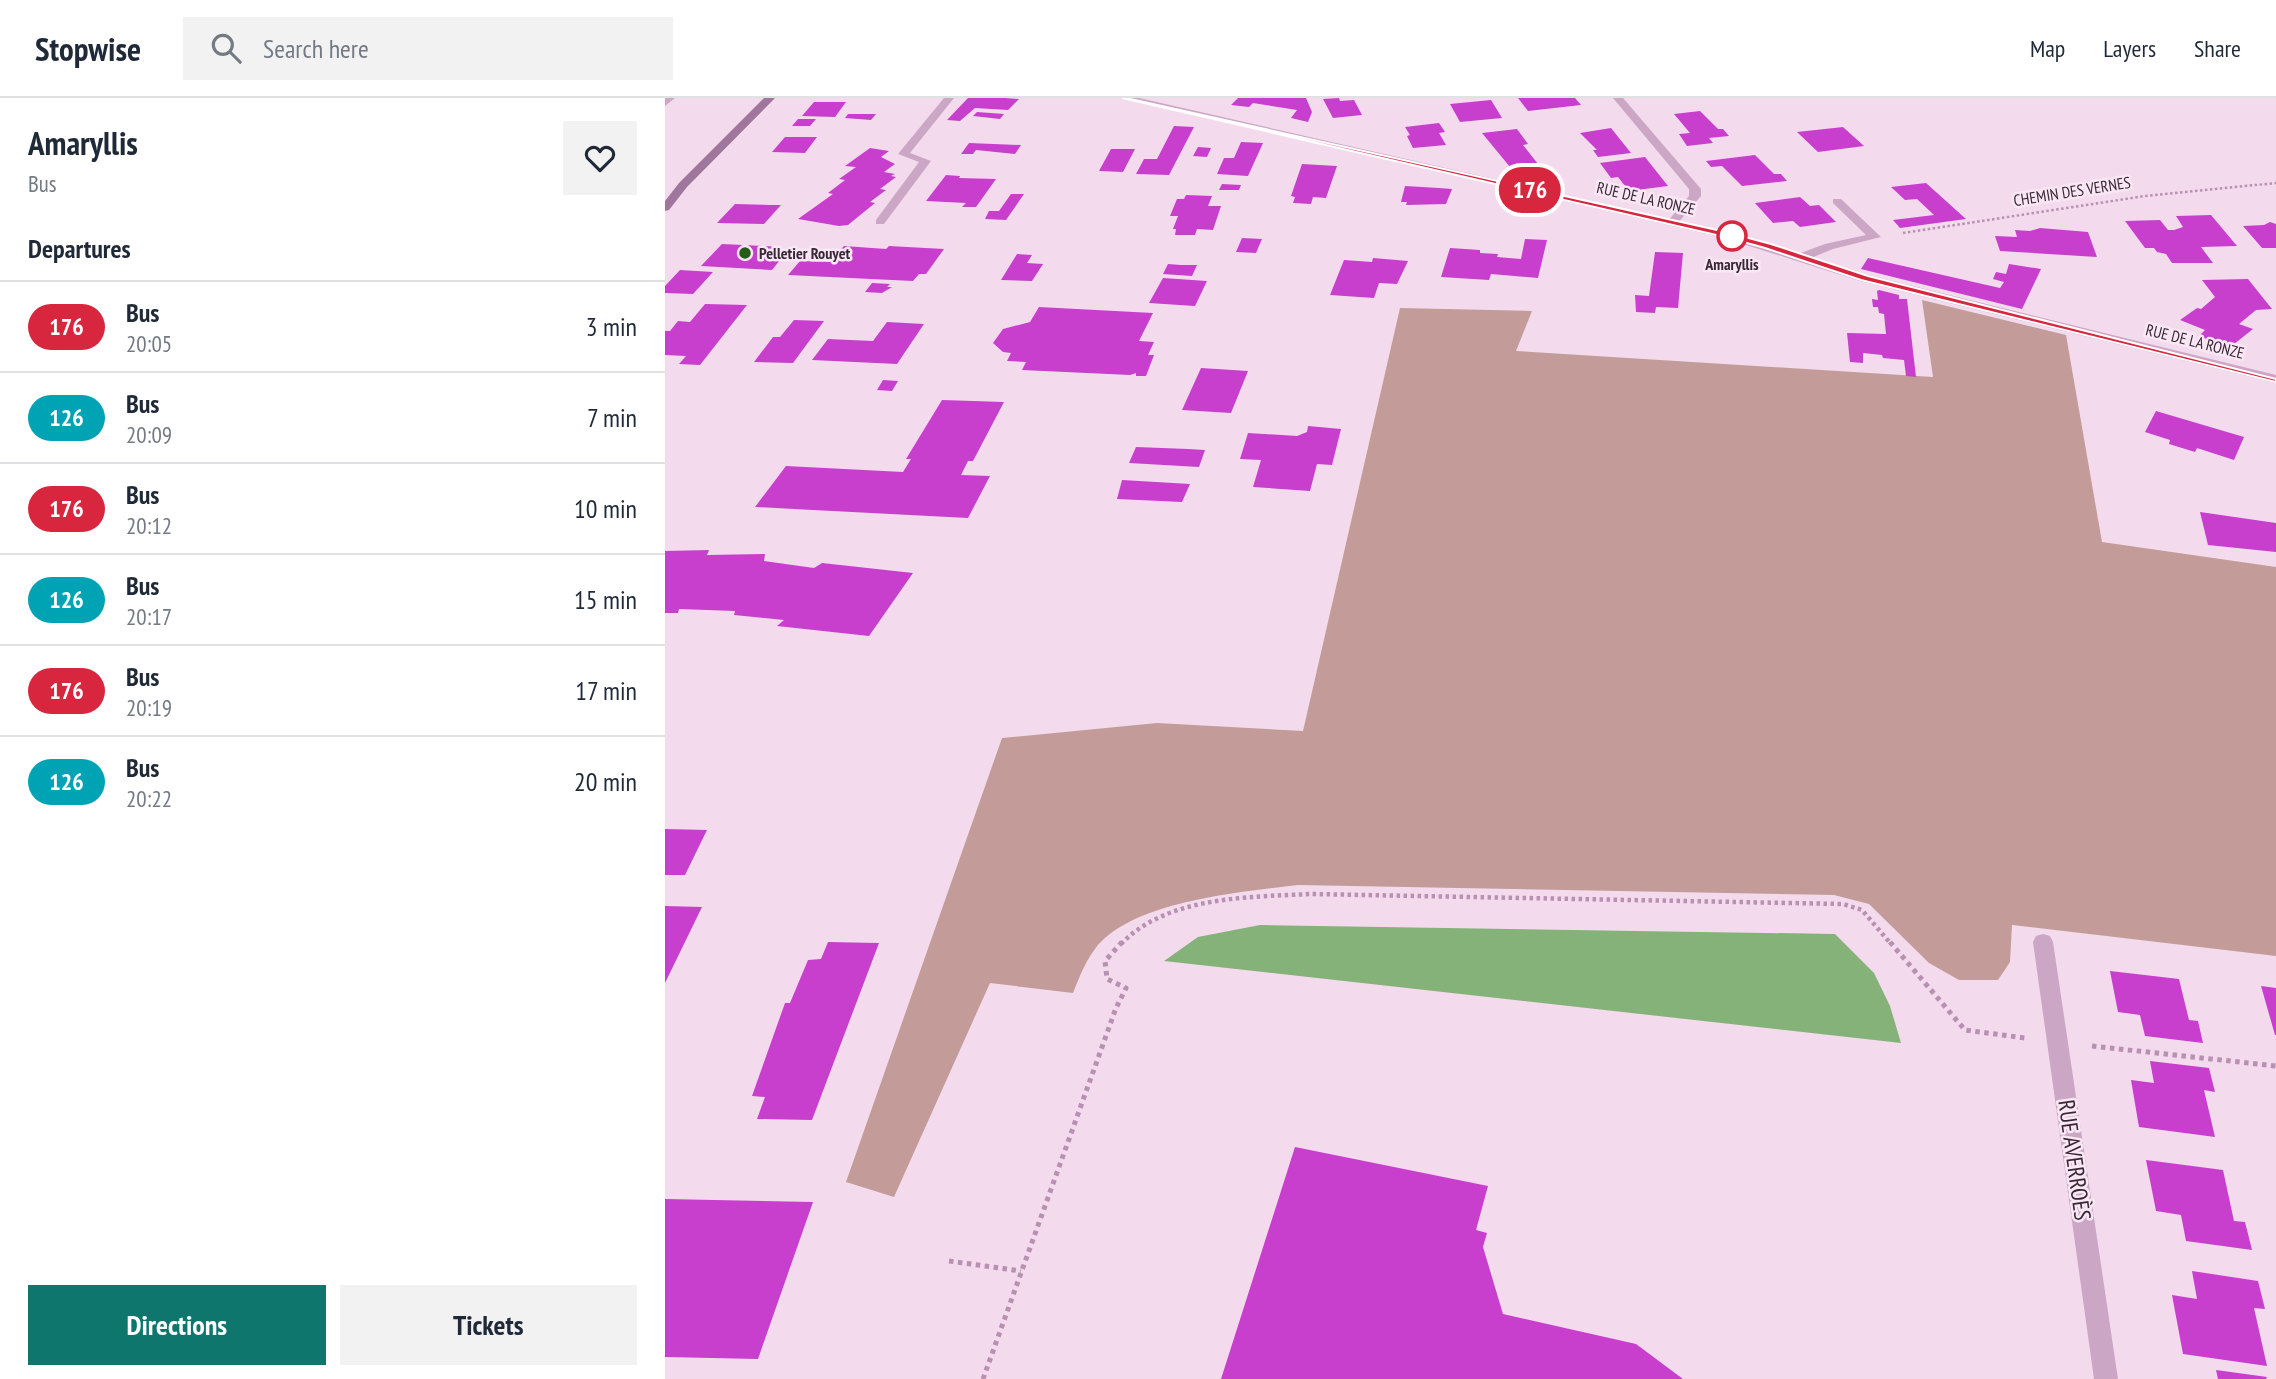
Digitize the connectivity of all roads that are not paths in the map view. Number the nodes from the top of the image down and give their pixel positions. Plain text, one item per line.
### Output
1 (670, 98) edge
2 (770, 98) edge
3 (949, 98) edge
4 (1126, 98) edge
5 (1618, 98) edge
6 (665, 103) edge
7 (683, 185) junction
8 (665, 194) edge
9 (1837, 201) dead end
10 (665, 208) edge
11 (880, 222) dead end
12 (1673, 222) junction
13 (1802, 257) junction
14 (2276, 379) edge
15 (2043, 942) dead end
16 (2106, 1379) edge

1 - 6 street
2 - 7 street
3 - 11 street
4 - 12 street, RUE DE LA RONZE
5 - 12 street
7 - 8 street
7 - 10 street
9 - 13 street
12 - 13 street, RUE DE LA RONZE
13 - 14 street, RUE DE LA RONZE
15 - 16 street, RUE AVERROÈS

